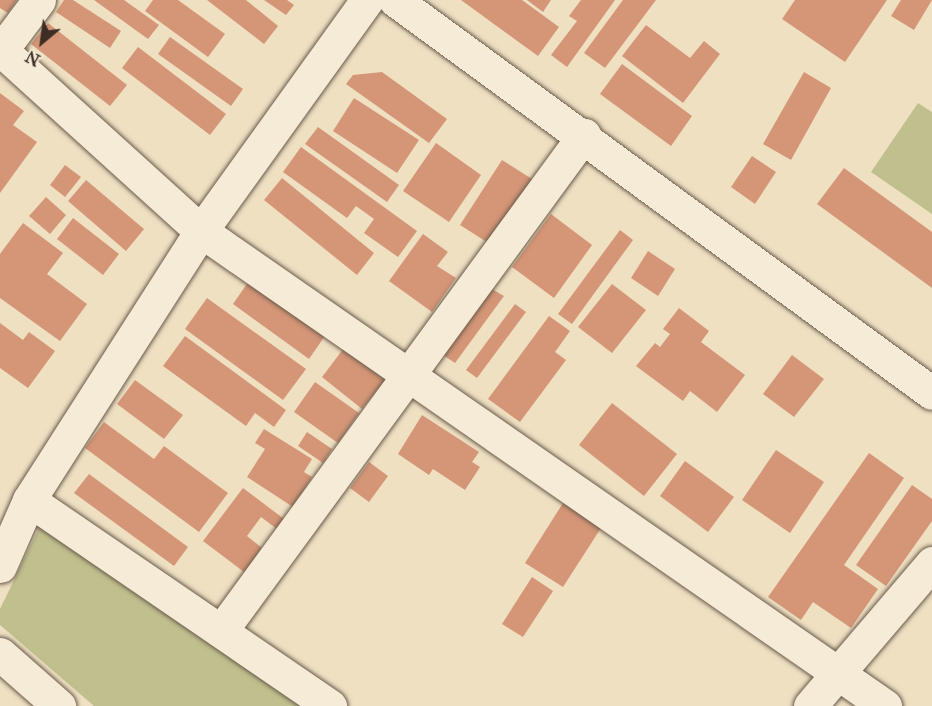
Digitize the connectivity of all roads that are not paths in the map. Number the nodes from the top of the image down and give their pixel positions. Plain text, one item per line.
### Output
1 (39, 0) edge
2 (367, 0) edge
3 (395, 0) edge
4 (0, 51) edge
5 (584, 135) junction
6 (201, 231) junction
7 (411, 376) junction
8 (932, 393) edge
9 (29, 500) junction
10 (932, 562) edge
11 (0, 566) edge
12 (220, 631) junction
13 (0, 654) edge
14 (838, 669) junction
15 (59, 706) edge
16 (330, 706) edge
17 (810, 706) edge
18 (885, 706) edge

1 - 4 street
2 - 6 street
3 - 5 street
4 - 6 street
5 - 7 street
5 - 8 street
6 - 7 street
6 - 9 street
7 - 12 street
7 - 14 street
9 - 11 street
9 - 12 street
10 - 14 street
12 - 16 street
13 - 15 street
14 - 17 street
14 - 18 street

